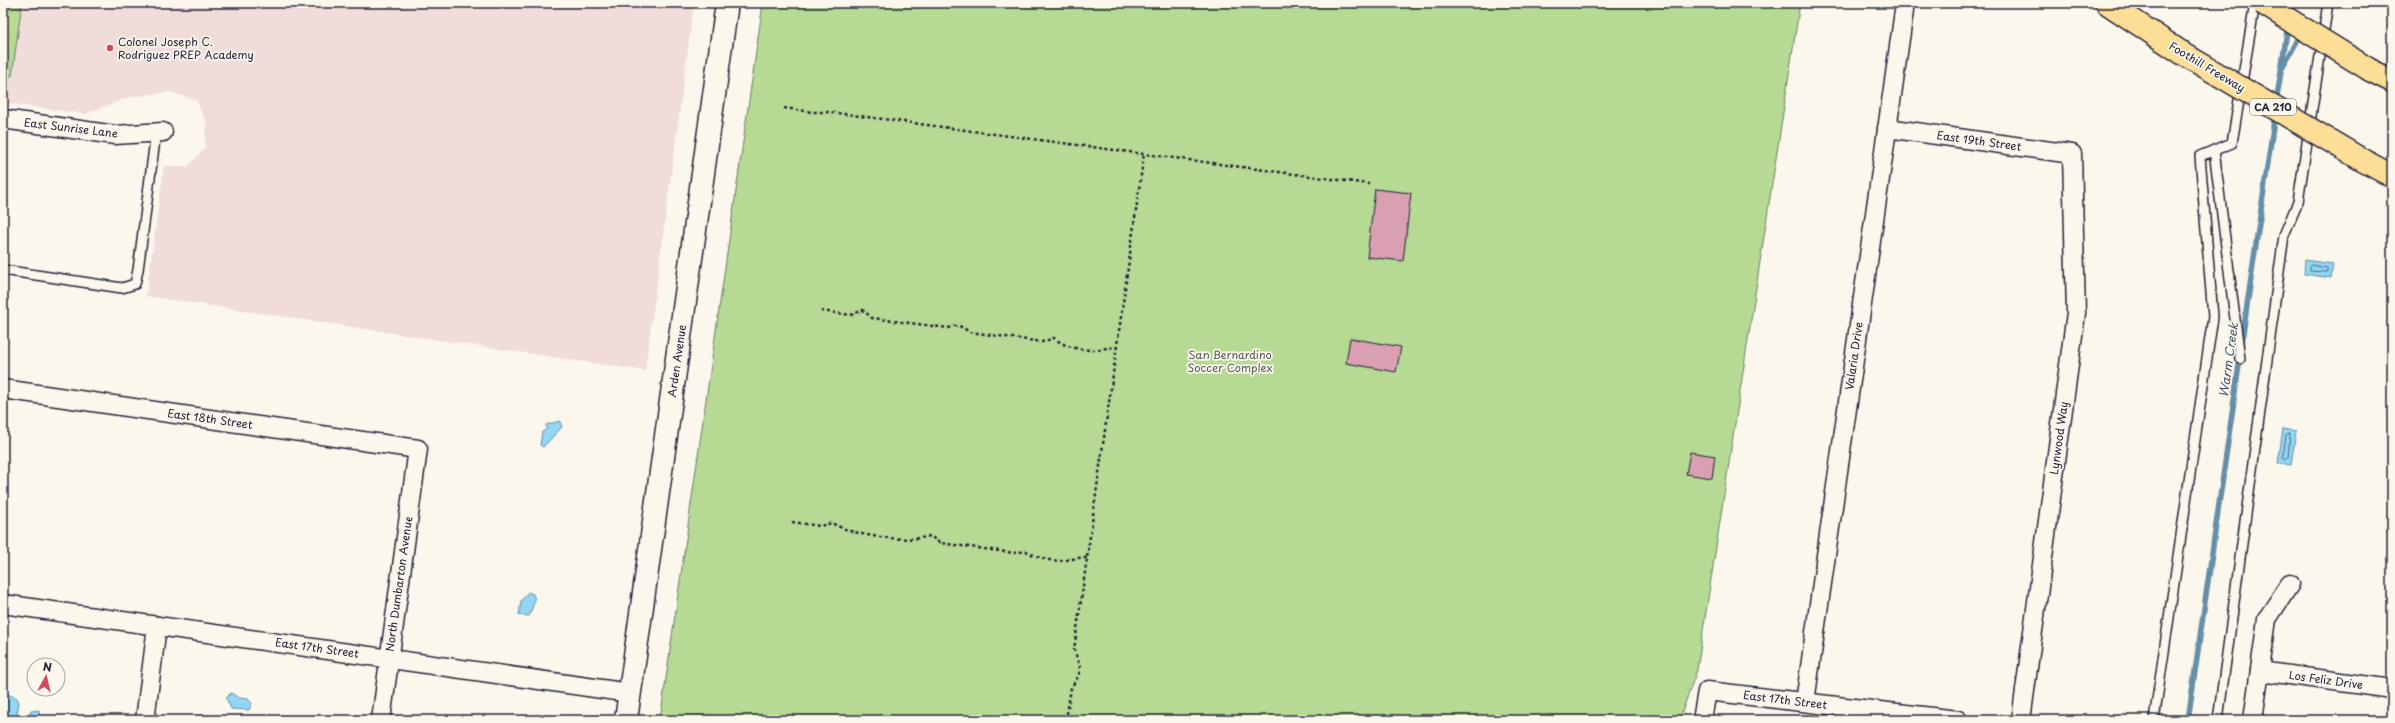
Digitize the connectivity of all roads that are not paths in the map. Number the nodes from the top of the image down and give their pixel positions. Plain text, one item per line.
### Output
1 (727, 3) edge
2 (2107, 3) edge
3 (2254, 3) edge
4 (2262, 3) edge
5 (2328, 3) edge
6 (1904, 11) dead end
7 (2392, 81) edge
8 (3, 119) edge
9 (1886, 128) junction
10 (160, 132) joint
11 (2214, 150) junction
12 (2072, 154) joint
13 (2392, 176) edge
14 (3, 270) edge
15 (2240, 359) dead end
16 (3, 389) edge
17 (418, 449) joint
18 (2290, 584) dead end
19 (3, 604) edge
20 (157, 626) junction
21 (389, 658) junction
22 (2260, 671) junction
23 (2392, 689) edge
24 (630, 693) junction
25 (1805, 702) junction
26 (1926, 718) edge
27 (145, 720) edge
28 (381, 720) edge
29 (626, 720) edge
30 (1702, 720) edge
31 (1958, 720) edge
32 (2021, 720) edge
33 (2154, 720) edge
34 (2218, 720) edge
35 (2253, 720) edge

1 - 24 street, Arden Avenue
2 - 13 highway, Foothill Freeway / CA 210, bridge
3 - 11 lane
4 - 7 highway, bridge
5 - 34 lane
6 - 9 street, Valaria Drive
8 - 10 street, East Sunrise Lane
9 - 12 street, East 19th Street
9 - 25 street, Valaria Drive
10 - 14 lane
11 - 15 lane
11 - 33 lane
12 - 32 street, Lynwood Way
16 - 17 street, East 18th Street
17 - 21 street, North Dumbarton Avenue
18 - 22 street
19 - 20 street, East 17th Street
20 - 21 street, East 17th Street
20 - 27 street
21 - 24 street, East 17th Street
21 - 28 street, North Dumbarton Avenue
22 - 23 street, Los Feliz Drive
22 - 35 street
24 - 29 street, Arden Avenue
25 - 26 street, East 17th Street
25 - 30 street, East 17th Street
26 - 31 street, East 17th Street

